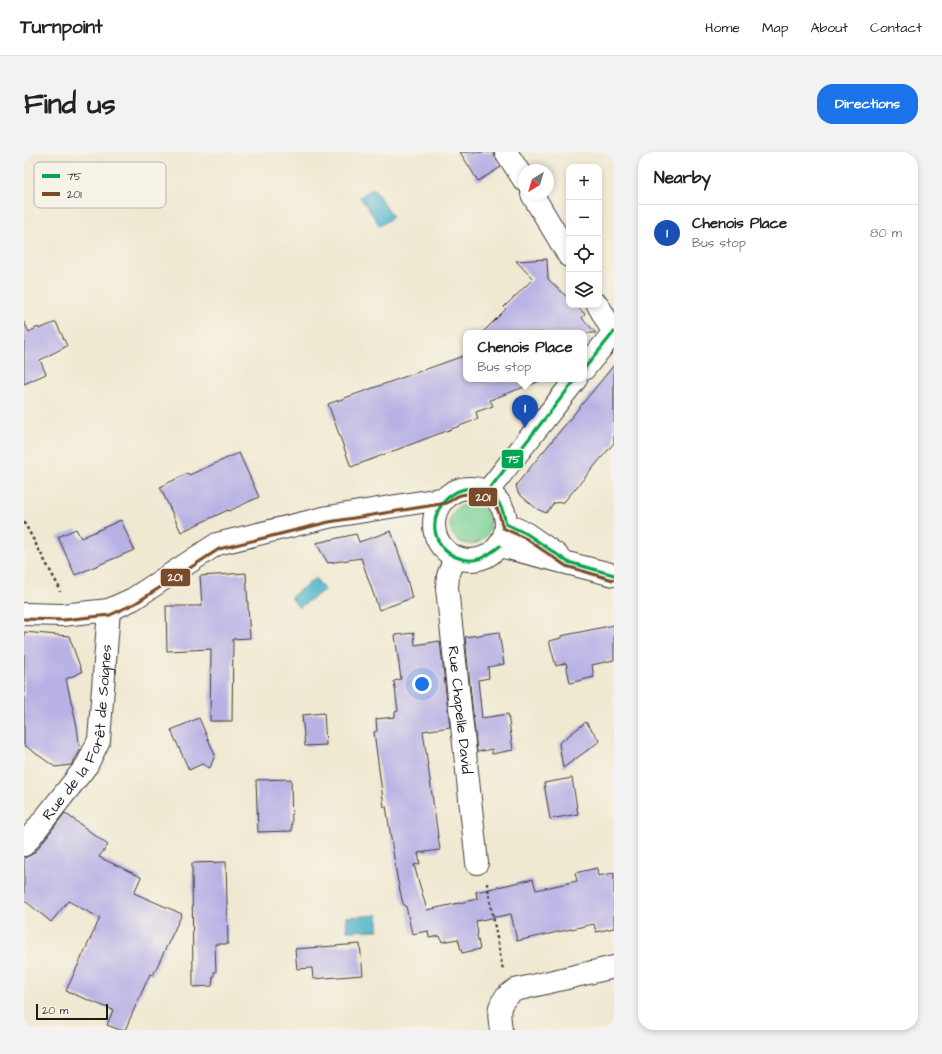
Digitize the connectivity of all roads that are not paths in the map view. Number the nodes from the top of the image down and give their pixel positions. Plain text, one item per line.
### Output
1 (506, 152) edge
2 (518, 171) edge
3 (536, 200) edge
4 (566, 251) edge
5 (600, 308) edge
6 (614, 332) edge
7 (587, 365) edge
8 (574, 382) edge
9 (487, 492) junction
10 (446, 498) junction
11 (394, 506) junction
12 (506, 524) junction
13 (434, 530) junction
14 (500, 546) junction
15 (455, 557) junction
16 (568, 562) junction
17 (614, 575) edge
18 (110, 610) junction
19 (24, 614) edge
20 (24, 845) edge
21 (478, 863) road end
22 (614, 967) edge
23 (501, 1030) edge

1 - 2 street
3 - 4 street
5 - 6 street
6 - 7 street
8 - 9 street
9 - 10 street
9 - 12 street
10 - 11 street
10 - 13 street
11 - 13 street
11 - 18 street
12 - 14 street
12 - 16 street
13 - 15 street
14 - 15 street
14 - 16 street
15 - 21 street, Rue Chapelle David
16 - 17 street
18 - 19 street
18 - 20 street, Rue de la Forêt de Soignes
22 - 23 street

